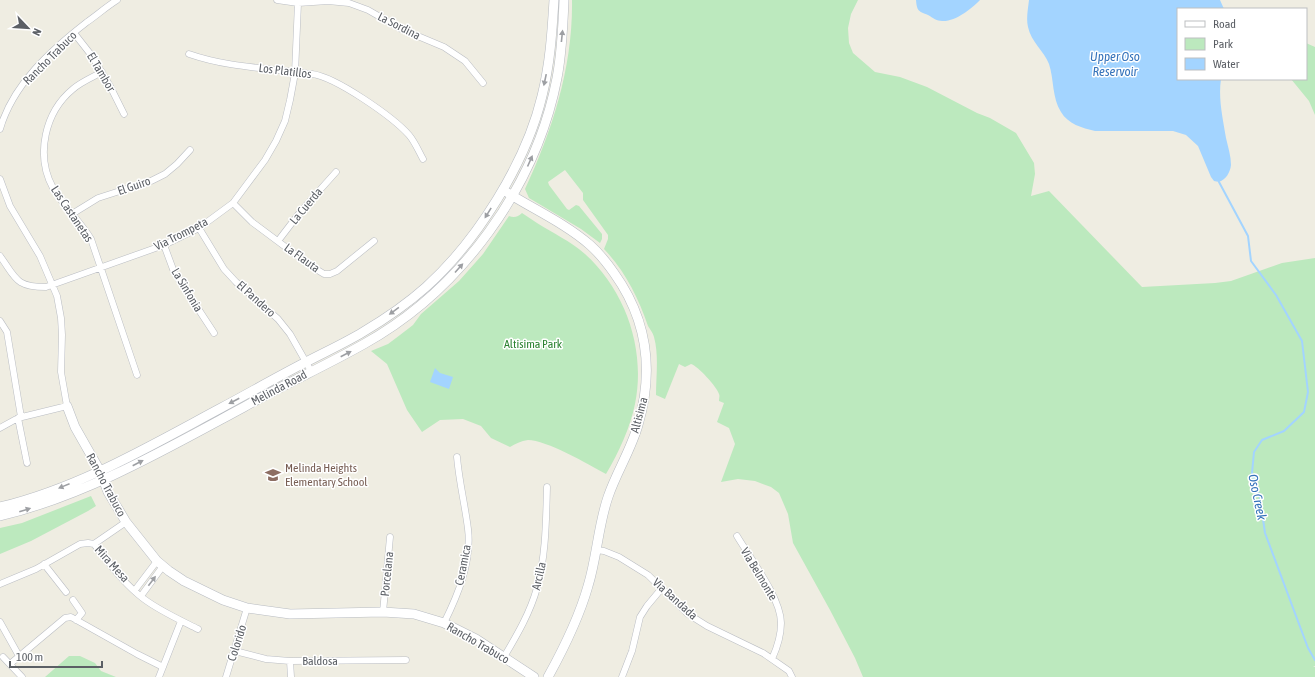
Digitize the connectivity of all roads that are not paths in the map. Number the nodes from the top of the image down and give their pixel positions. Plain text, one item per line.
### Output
1 (117, 0) edge
2 (277, 0) edge
3 (554, 0) edge
4 (564, 0) edge
5 (298, 3) junction
6 (74, 33) junction
7 (189, 54) dead end
8 (102, 72) junction
9 (295, 73) junction
10 (483, 83) dead end
11 (124, 114) dead end
12 (0, 129) edge
13 (190, 150) dead end
14 (423, 159) dead end
15 (336, 172) dead end
16 (0, 179) edge
17 (502, 190) junction
18 (512, 196) junction
19 (233, 203) junction
20 (72, 214) junction
21 (199, 228) junction
22 (278, 241) junction
23 (374, 241) dead end
24 (164, 245) junction
25 (0, 256) edge
26 (101, 266) junction
27 (53, 284) junction
28 (0, 321) edge
29 (214, 333) dead end
30 (306, 362) junction
31 (311, 371) junction
32 (137, 375) dead end
33 (67, 406) junction
34 (19, 417) junction
35 (0, 428) edge
36 (457, 457) dead end
37 (27, 462) dead end
38 (100, 471) junction
39 (103, 480) junction
40 (547, 487) dead end
41 (0, 507) edge
42 (0, 516) edge
43 (126, 522) junction
44 (737, 536) dead end
45 (390, 537) dead end
46 (94, 544) junction
47 (596, 550) junction
48 (44, 564) junction
49 (160, 564) junction
50 (0, 584) edge
51 (662, 588) junction
52 (135, 590) junction
53 (66, 592) dead end
54 (141, 596) junction
55 (73, 600) dead end
56 (247, 608) junction
57 (383, 612) junction
58 (76, 620) junction
59 (181, 621) junction
60 (0, 622) edge
61 (444, 623) junction
62 (198, 629) dead end
63 (235, 651) junction
64 (3, 656) dead end
65 (19, 656) junction
66 (504, 657) junction
67 (772, 659) junction
68 (406, 660) dead end
69 (290, 661) junction
70 (10, 664) junction
71 (163, 667) junction
72 (22, 677) edge
73 (159, 677) edge
74 (226, 677) edge
75 (291, 677) edge
76 (534, 677) edge
77 (548, 677) edge
78 (622, 677) edge
79 (792, 677) edge

1 - 6 street, Rancho Trabuco
2 - 5 street, La Sordina
3 -> 17 main road, Melinda Road
18 -> 4 main road, Melinda Road
5 - 9 street, Via Trompeta
5 - 10 street, La Sordina
6 - 8 street, El Tambor
6 - 12 street, Rancho Trabuco
7 - 9 street, Los Platillos
8 - 11 street, El Tambor
8 - 20 street, Las Castanetas
9 - 14 street, Los Platillos
9 - 19 street, Via Trompeta
13 - 20 street, El Guiro
15 - 22 street, La Cuerda
16 - 27 street, Rancho Trabuco
17 - 18 main road, Altisima
17 -> 30 main road, Melinda Road
31 -> 18 main road, Melinda Road
18 - 47 main road, Altisima
19 - 21 street, Via Trompeta
19 - 22 street, La Flauta
20 - 26 street, Las Castanetas
21 - 24 street, Via Trompeta
21 - 30 street, El Pandero
22 - 23 street, La Flauta
24 - 26 street, Via Trompeta
24 - 29 street, La Sinfonia
25 - 27 street, Via Trompeta
26 - 27 street, Via Trompeta
26 - 32 street, Las Castanetas
27 - 33 street, Rancho Trabuco
28 - 34 street
30 - 31 street, El Pandero
30 -> 38 main road, Melinda Road
39 -> 31 main road, Melinda Road
33 - 34 street
33 - 38 main road, Rancho Trabuco
34 - 35 street
34 - 37 street
36 - 61 street, Ceramica
38 - 39 main road, Rancho Trabuco
38 -> 41 main road, Melinda Road
42 -> 39 main road, Melinda Road
39 - 43 main road, Rancho Trabuco
40 - 66 street, Arcilla
43 - 46 street
43 - 49 main road, Rancho Trabuco
44 - 67 street, Via Belmonte
45 - 57 street, Porcelana
46 - 48 street, Mira Mesa
46 - 52 street, Mira Mesa
47 - 51 street, Via Bandada
47 - 77 main road, Altisima
48 - 50 street, Mira Mesa
48 - 53 street
49 - 52 street, Mira Mesa
54 -> 49 street
49 - 56 main road, Rancho Trabuco
51 - 67 street, Via Bandada
51 - 78 street
52 - 54 street, Mira Mesa
54 - 59 street, Mira Mesa
55 - 58 street
56 - 57 main road, Rancho Trabuco
56 - 63 street, Colorido
57 - 61 main road, Rancho Trabuco
58 - 65 street
58 - 71 street
59 - 62 street, Mira Mesa
59 - 71 street
60 - 65 street
61 - 66 main road, Rancho Trabuco
63 - 69 street, Baldosa
63 - 74 street, Colorido
64 - 70 street
65 - 70 street
66 - 76 main road, Rancho Trabuco
67 - 79 street, Via Bandada
68 - 69 street, Baldosa
69 - 75 street
70 - 72 street
71 - 73 street

